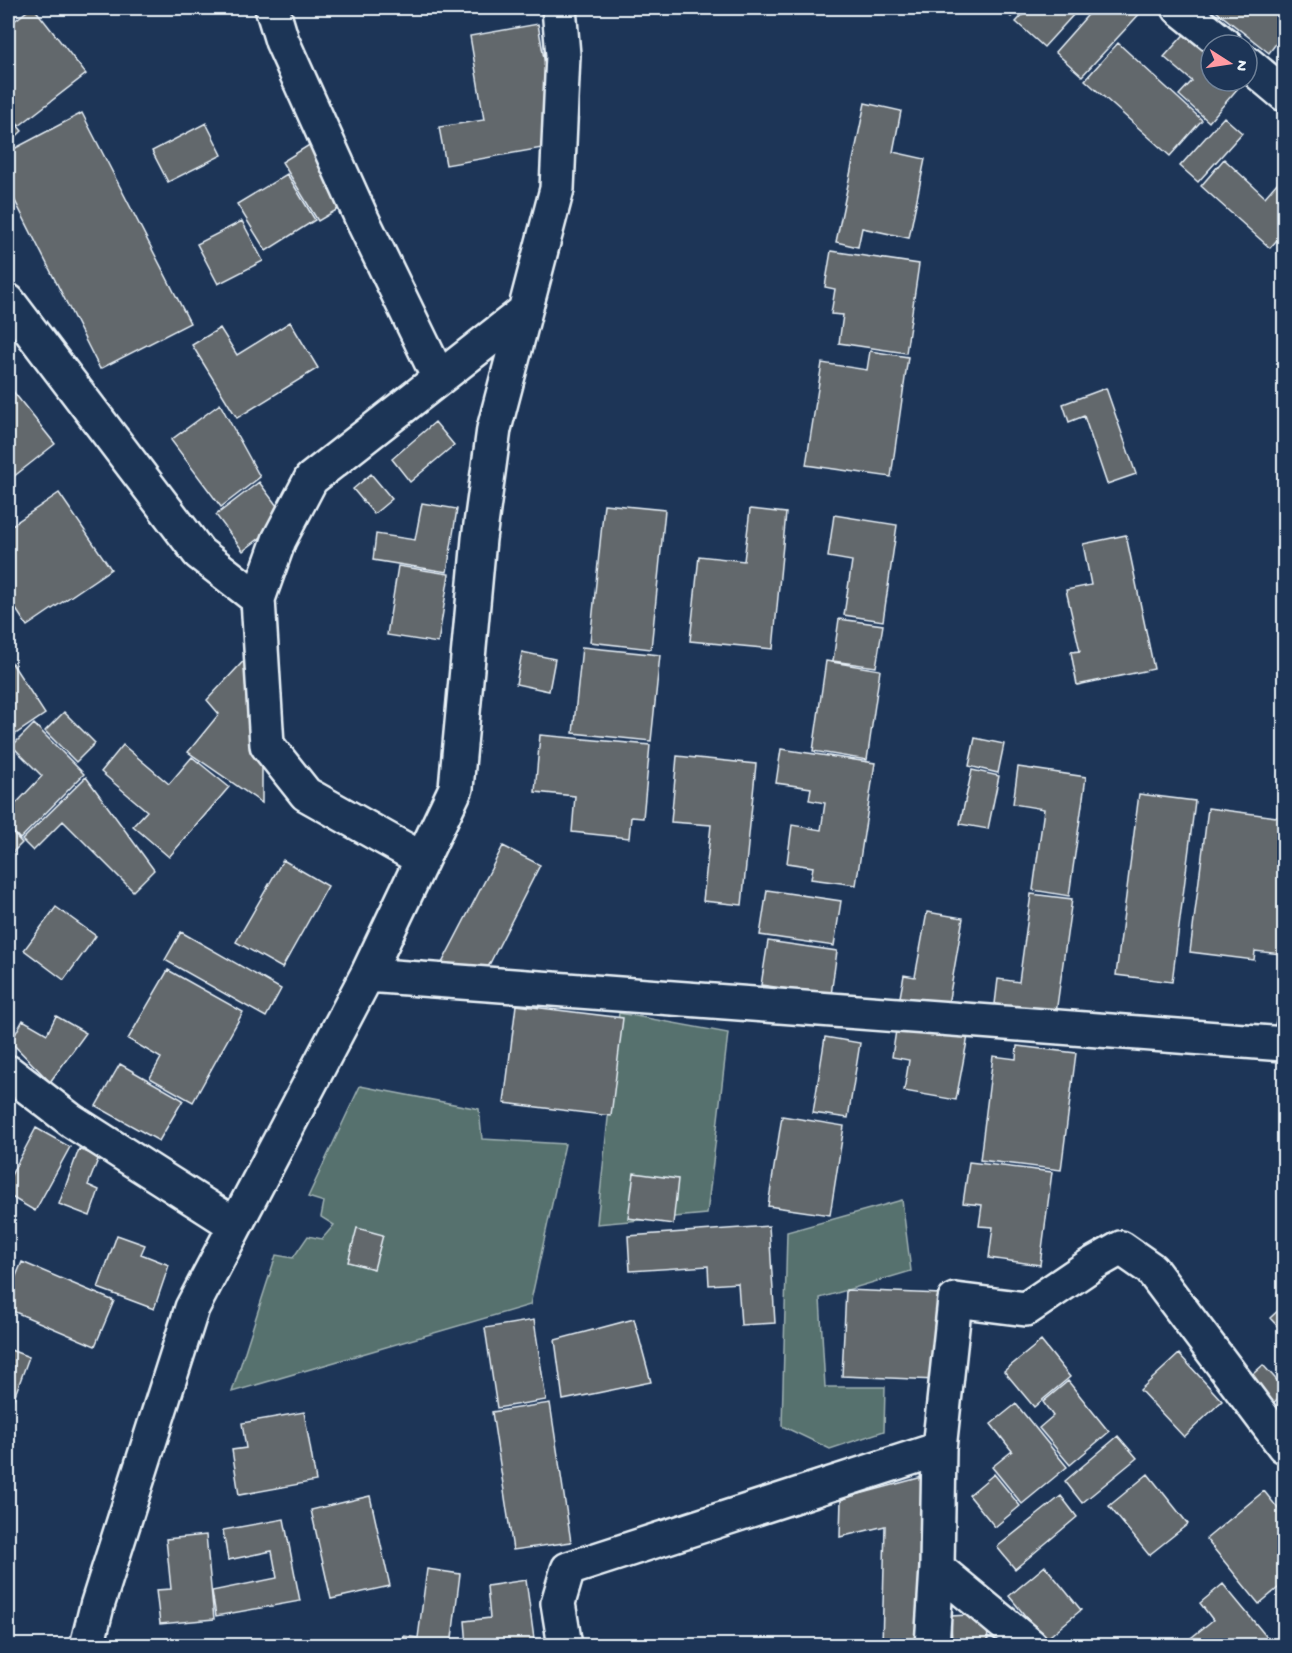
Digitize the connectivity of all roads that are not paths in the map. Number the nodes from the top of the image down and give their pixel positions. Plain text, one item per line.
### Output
1 (272, 8) edge
2 (559, 8) edge
3 (1179, 8) edge
4 (1210, 33) edge
5 (1259, 73) edge
6 (1284, 94) edge
7 (8, 301) edge
8 (525, 310) junction
9 (439, 378) junction
10 (258, 599) junction
11 (422, 859) junction
12 (367, 975) junction
13 (1284, 1044) edge
14 (8, 1072) edge
15 (235, 1225) junction
16 (1284, 1446) edge
17 (939, 1449) junction
18 (937, 1568) junction
19 (87, 1646) edge
20 (565, 1646) edge
21 (932, 1646) edge
22 (1031, 1646) edge

1 - 9 street
2 - 8 street
3 - 4 street
5 - 6 street
7 - 10 street
8 - 9 street
8 - 11 street
9 - 10 street
10 - 11 street
11 - 12 street
12 - 13 street
12 - 15 street
14 - 15 street
15 - 19 street
16 - 17 street
17 - 18 street
17 - 20 street
18 - 21 street
18 - 22 street

